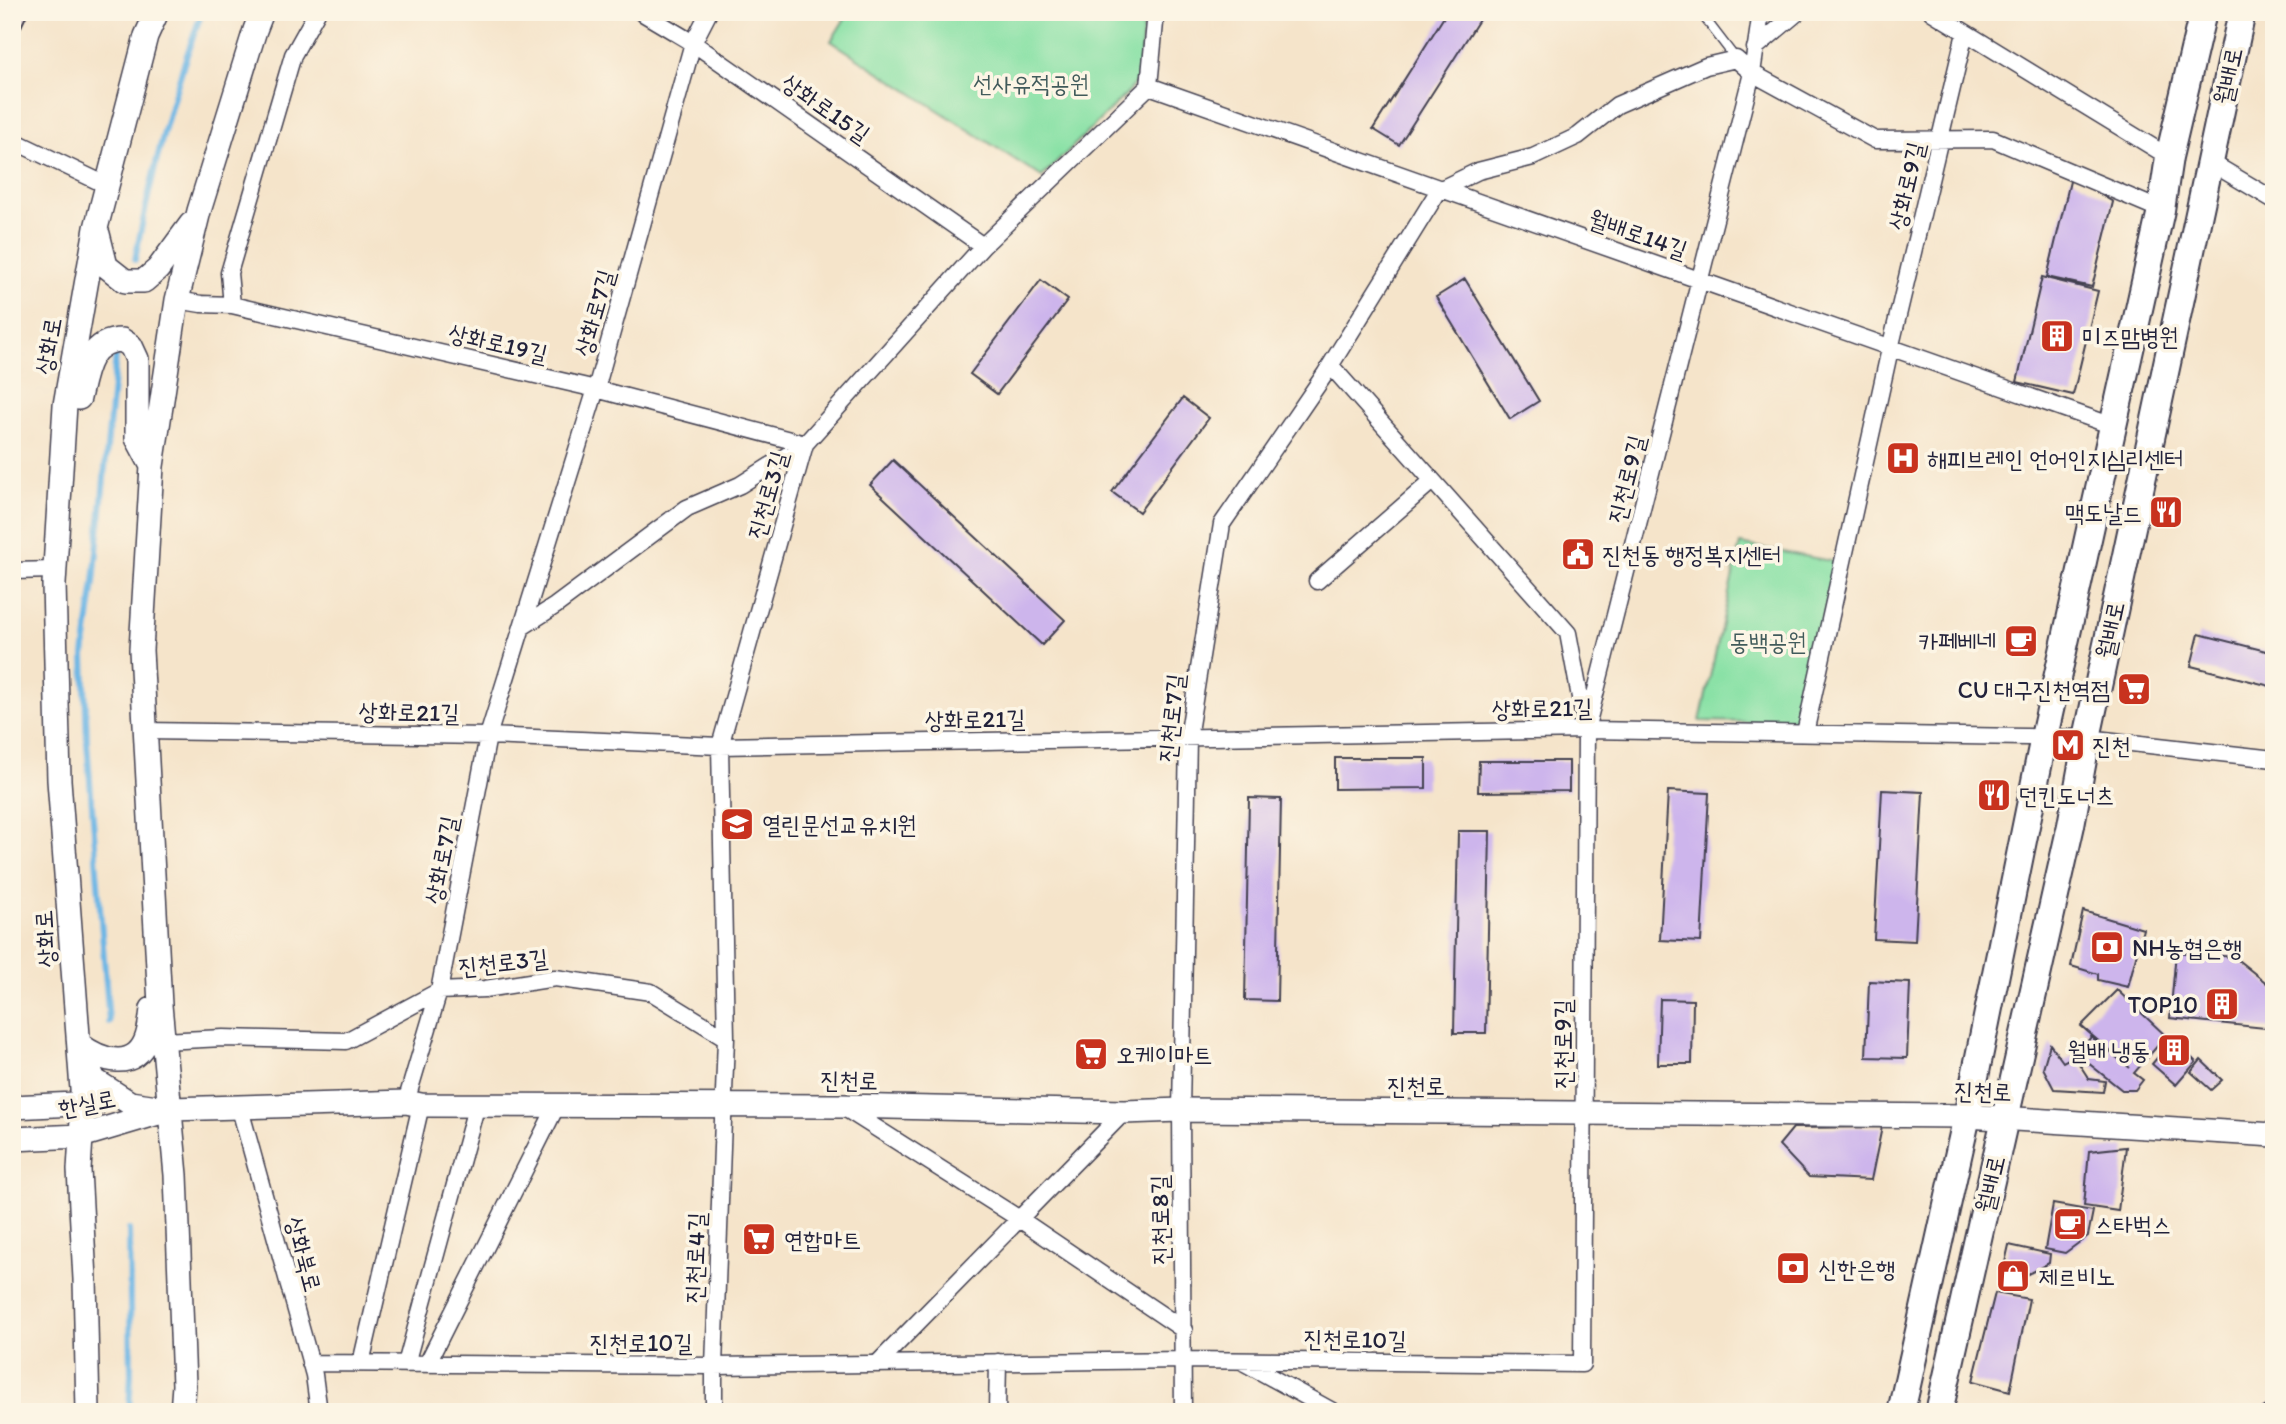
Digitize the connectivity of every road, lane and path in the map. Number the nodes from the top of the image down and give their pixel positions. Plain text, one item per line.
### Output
1 (157, 12) edge
2 (262, 12) edge
3 (317, 12) edge
4 (640, 12) edge
5 (709, 12) edge
6 (1156, 12) edge
7 (1700, 12) edge
8 (1761, 12) edge
9 (1798, 12) edge
10 (1932, 12) edge
11 (2203, 12) edge
12 (2242, 12) edge
13 (1965, 33) junction
14 (693, 43) junction
15 (1755, 48) junction
16 (1736, 59) junction
17 (1752, 73) junction
18 (1149, 86) junction
19 (1940, 139) junction
20 (12, 140) edge
21 (2169, 158) junction
22 (2210, 162) junction
23 (106, 185) junction
24 (1439, 190) junction
25 (2274, 200) edge
26 (2161, 210) junction
27 (200, 211) junction
28 (96, 228) junction
29 (983, 246) junction
30 (1699, 278) junction
31 (177, 300) junction
32 (232, 304) junction
33 (1891, 349) junction
34 (1331, 366) junction
35 (596, 389) junction
36 (2113, 426) junction
37 (805, 444) junction
38 (152, 466) junction
39 (1432, 481) junction
40 (60, 484) junction
41 (55, 570) junction
42 (12, 571) edge
43 (1317, 581) dead end
44 (522, 627) junction
45 (1586, 730) junction
46 (145, 731) junction
47 (1805, 733) junction
48 (488, 736) junction
49 (2044, 737) junction
50 (1188, 738) junction
51 (2087, 738) junction
52 (720, 746) junction
53 (2274, 759) edge
54 (158, 972) junction
55 (439, 991) junction
56 (726, 1038) junction
57 (163, 1041) junction
58 (79, 1044) junction
59 (130, 1103) junction
60 (413, 1103) junction
61 (83, 1104) junction
62 (477, 1104) junction
63 (557, 1105) junction
64 (723, 1106) junction
65 (842, 1106) junction
66 (12, 1107) edge
67 (240, 1109) junction
68 (172, 1110) junction
69 (1181, 1110) junction
70 (1124, 1112) junction
71 (1584, 1112) junction
72 (1966, 1116) junction
73 (2005, 1117) junction
74 (2274, 1135) edge
75 (81, 1136) junction
76 (12, 1139) edge
77 (1018, 1218) junction
78 (1184, 1330) junction
79 (1184, 1360) junction
80 (1240, 1360) junction
81 (998, 1362) junction
82 (310, 1363) junction
83 (361, 1363) junction
84 (405, 1364) junction
85 (427, 1364) junction
86 (877, 1364) junction
87 (714, 1366) junction
88 (88, 1412) edge
89 (182, 1412) edge
90 (319, 1412) edge
91 (714, 1412) edge
92 (997, 1412) edge
93 (1183, 1412) edge
94 (1334, 1412) edge
95 (1901, 1412) edge
96 (1940, 1412) edge

1 - 23 main road, 상화로
2 - 27 main road
3 - 32 street
4 - 14 street, 상화로15길
5 - 14 street, 상화로7길
6 - 18 street
7 - 16 lane
8 - 15 street, 진천로9길
9 - 15 street
10 - 13 street
11 - 21 main road, 월배로
12 - 22 main road, 월배로
13 - 19 street, 상화로9길
13 - 21 street
14 - 29 street, 상화로15길
14 - 35 street, 상화로7길
15 - 17 street, 진천로9길
16 - 17 street
16 - 24 street
17 - 19 street
17 - 30 street, 진천로9길
18 - 24 street, 월배로14길
18 - 29 street, 진천로3길
19 - 26 street
19 - 33 street, 상화로9길
20 - 23 street
21 - 26 main road, 월배로
22 - 25 street
22 - 51 main road, 월배로
23 - 28 main road, 상화로
24 - 30 street, 월배로14길
24 - 34 street, 진천로7길
26 - 36 main road, 월배로
27 - 28 main road
27 - 31 main road
28 - 40 main road, 상화로
29 - 37 street, 진천로3길
30 - 33 street, 월배로14길
30 - 45 street, 진천로9길
31 - 32 street, 상화로19길
31 - 38 main road
32 - 35 street, 상화로19길
33 - 36 street, 월배로14길
33 - 47 street
34 - 39 street
34 - 50 street, 진천로7길
35 - 37 street, 상화로19길
35 - 44 street, 상화로7길
36 - 49 main road, 월배로
37 - 44 street
37 - 52 street, 진천로3길
38 - 40 main road
38 - 46 main road
39 - 43 street
39 - 45 street
40 - 41 main road, 상화로
41 - 42 street
41 - 58 main road, 상화로
44 - 48 street, 상화로7길
45 - 47 street, 상화로21길
45 - 50 street, 상화로21길
45 - 71 street, 진천로9길
46 - 48 street, 상화로21길
46 - 54 main road
47 - 49 street, 상화로21길
48 - 52 street, 상화로21길
48 - 55 street, 상화로7길
49 - 51 street, 상화로21길
49 - 72 main road, 월배로
50 - 52 street, 상화로21길
50 - 69 street, 진천로7길
51 - 53 street, 상화로21길
51 - 73 main road, 월배로
52 - 56 street, 진천로3길
54 - 57 main road
54 - 58 main road
55 - 56 street, 진천로3길
55 - 57 street
55 - 60 street, 상화로7길
56 - 64 street, 진천로3길
57 - 68 main road
58 - 59 main road
58 - 61 main road, 상화로
59 - 61 main road, 한실로
59 - 68 main road
60 - 62 main road, 진천로
60 - 67 main road, 진천로
60 - 83 street
61 - 66 main road, 한실로
61 - 75 main road, 상화로
62 - 63 main road, 진천로
62 - 84 street
63 - 64 main road, 진천로
63 - 85 street
64 - 65 main road, 진천로
64 - 87 street, 진천로4길
65 - 70 main road, 진천로
65 - 77 street, 진천로8길
67 - 68 main road, 진천로
67 - 82 street, 상화북로
68 - 75 main road, 한실로
68 - 89 main road
69 - 70 main road, 진천로
69 - 71 main road, 진천로
69 - 78 street, 진천로8길
70 - 77 street
71 - 72 main road, 진천로
71 - 80 street, 진천로10길
72 - 73 main road, 진천로
72 - 95 main road, 월배로
73 - 74 main road, 진천로
73 - 96 main road, 월배로
75 - 76 main road, 한실로
75 - 88 main road, 상화로
77 - 78 street, 진천로8길
77 - 86 street
78 - 79 street, 진천로8길
79 - 80 street, 진천로10길
79 - 81 street, 진천로10길
79 - 93 street, 진천로8길
80 - 94 street
81 - 86 street, 진천로10길
81 - 92 street
82 - 83 street, 진천로10길
82 - 90 street, 상화북로
83 - 84 street, 진천로10길
84 - 85 street, 진천로10길
85 - 87 street, 진천로10길
86 - 87 street, 진천로10길
87 - 91 street, 진천로4길

